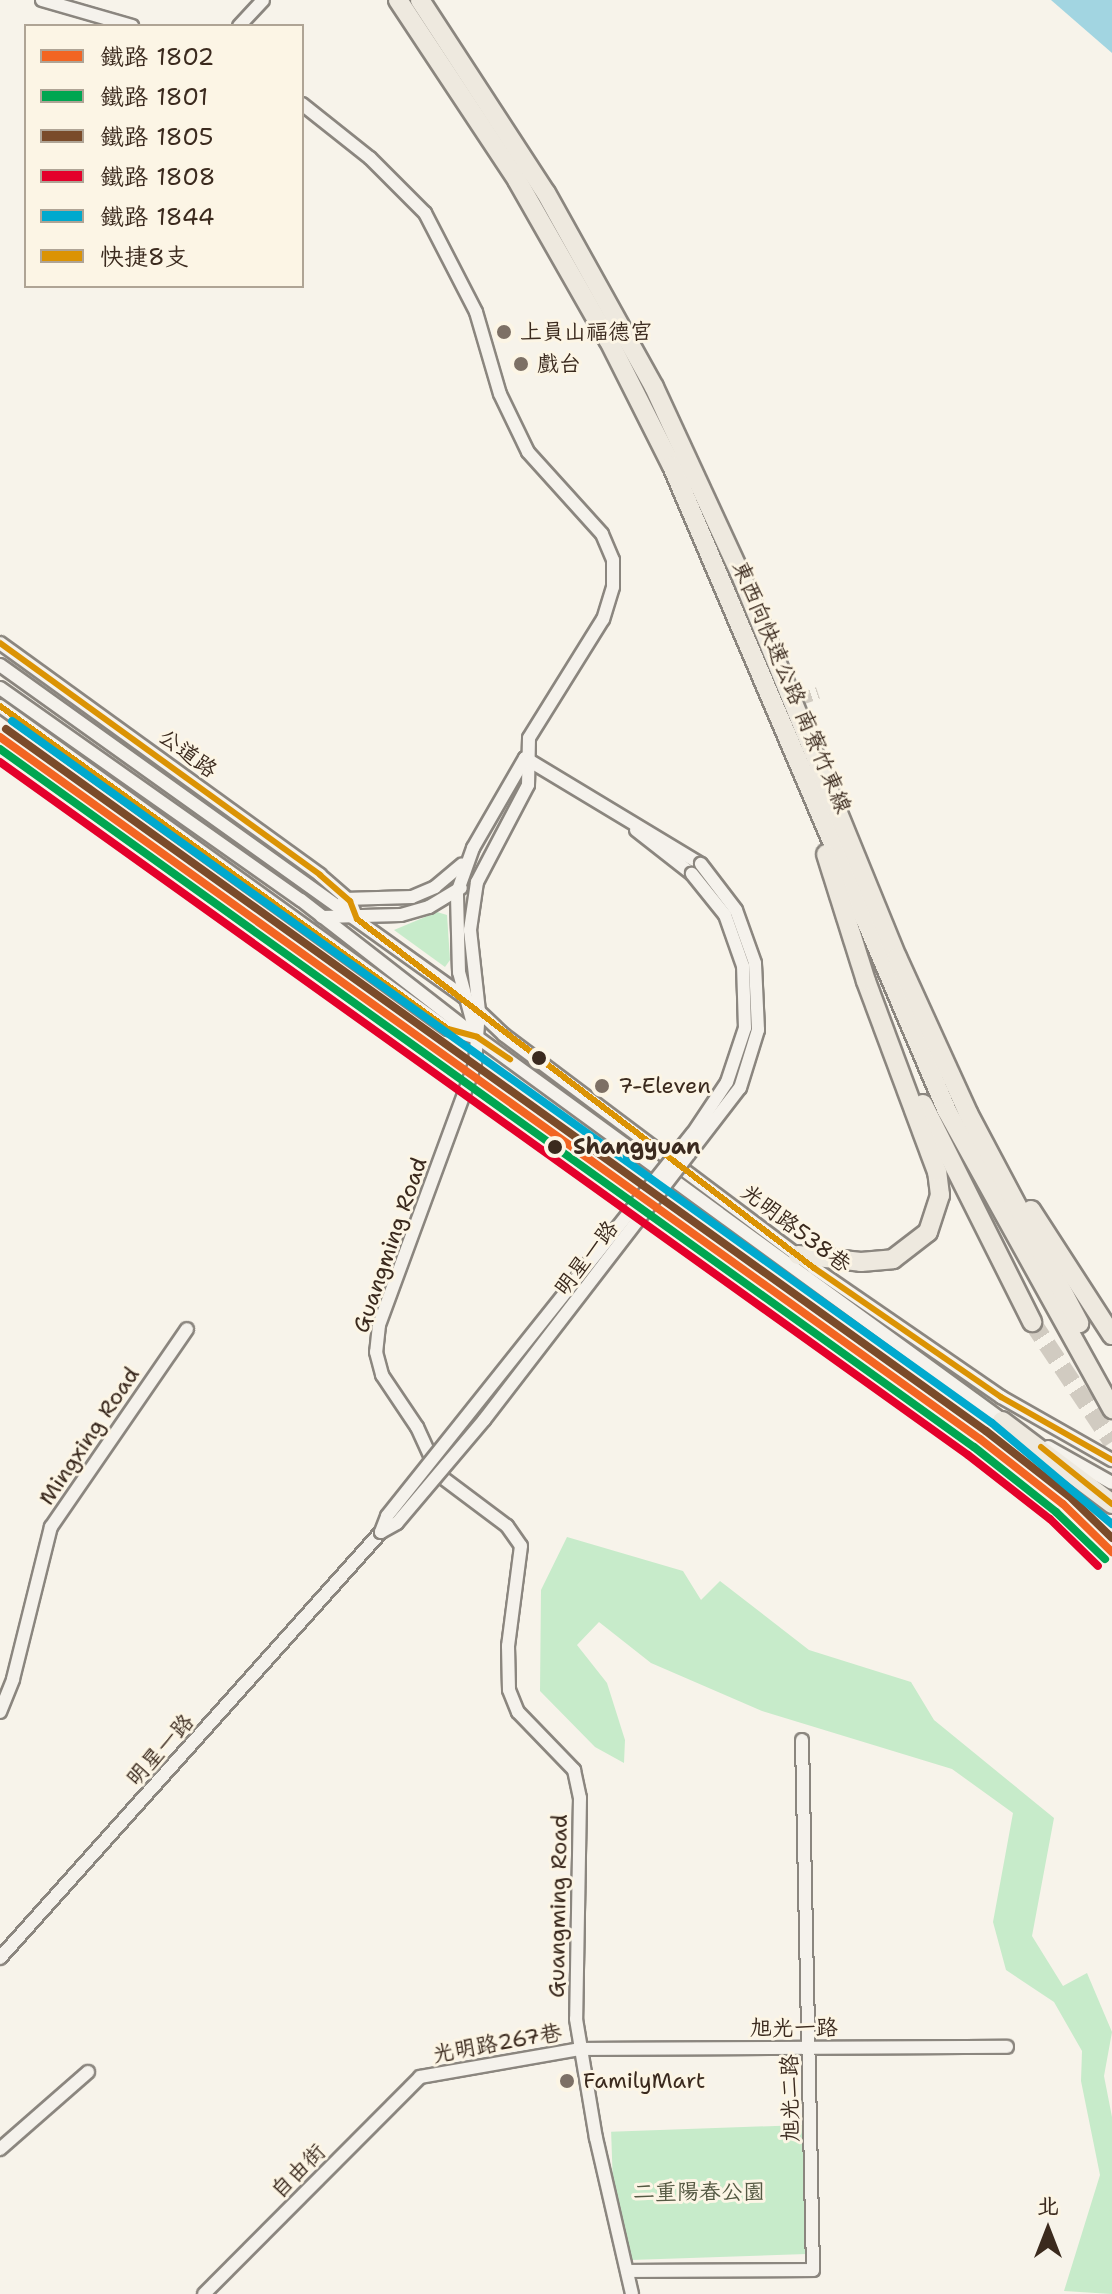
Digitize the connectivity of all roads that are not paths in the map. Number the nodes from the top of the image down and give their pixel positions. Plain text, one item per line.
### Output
1 (42, 0) edge
2 (263, 0) edge
3 (398, 0) edge
4 (420, 0) edge
5 (125, 24) edge
6 (241, 24) edge
7 (304, 106) edge
8 (0, 643) edge
9 (0, 665) edge
10 (0, 688) edge
11 (0, 706) edge
12 (525, 758) junction
13 (805, 778) junction
14 (240, 815) junction
15 (231, 828) junction
16 (473, 848) junction
17 (484, 865) junction
18 (311, 887) junction
19 (457, 893) junction
20 (350, 901) junction
21 (291, 915) junction
22 (321, 917) junction
23 (357, 919) junction
24 (472, 1004) junction
25 (477, 1037) junction
26 (890, 1041) junction
27 (968, 1113) junction
28 (798, 1255) junction
29 (1032, 1322) tunnel mouth
30 (187, 1329) dead end
31 (1112, 1335) edge
32 (1110, 1397) edge
33 (1002, 1421) junction
34 (1112, 1460) edge
35 (1112, 1483) edge
36 (1112, 1504) edge
37 (0, 1712) edge
38 (802, 1740) dead end
39 (0, 1958) edge
40 (1007, 2047) dead end
41 (809, 2048) junction
42 (581, 2049) junction
43 (88, 2072) dead end
44 (420, 2077) joint
45 (0, 2149) edge
46 (627, 2271) junction
47 (629, 2292) edge
48 (204, 2294) edge

1 - 5 street
2 - 6 street
3 - 13 highway, 東西向快速公路 南寮竹東線
4 - 27 highway, 東西向快速公路 南寮竹東線
7 - 12 street, Guangming Road
8 - 14 street, 公道路
9 - 15 street, 公道路
10 - 22 street
11 - 21 street
12 - 16 street, Guangming Road
12 - 17 street, Guangming Road
12 - 39 street, 明星一路, bridge
13 - 26 highway
13 - 32 highway, 東西向快速公路 南寮竹東線
14 - 15 street
14 - 20 street, 公道路
15 - 18 street, 公道路
16 - 19 street, Guangming Road
16 - 20 street, 公道路
17 - 19 street
17 - 24 street, Guangming Road
18 - 20 street, 公道路
18 - 23 street, 公道路
19 - 23 street
19 - 24 street, Guangming Road
20 - 23 street
21 - 22 street
21 - 25 street
22 - 23 street
22 - 25 street
23 - 24 street, 公道路
24 - 25 street, Guangming Road
24 - 25 street, Guangming Road
24 - 28 street, 光明路538巷
25 - 33 street, 光明路538巷
25 - 42 street, Guangming Road
26 - 28 highway
26 - 29 highway
27 - 31 highway
27 - 32 highway, 東西向快速公路 南寮竹東線
28 - 34 street, 光明路538巷
30 - 37 street, Mingxing Road
33 - 35 street, 光明路538巷
33 - 36 highway
38 - 41 street, 旭光二路
40 - 41 street, 旭光一路
41 - 42 street, 旭光一路
41 - 46 street, 旭光二路
42 - 44 street, 光明路267巷
42 - 46 street, Guangming Road
43 - 45 street
44 - 48 street, 自由街
46 - 47 street, Guangming Road

